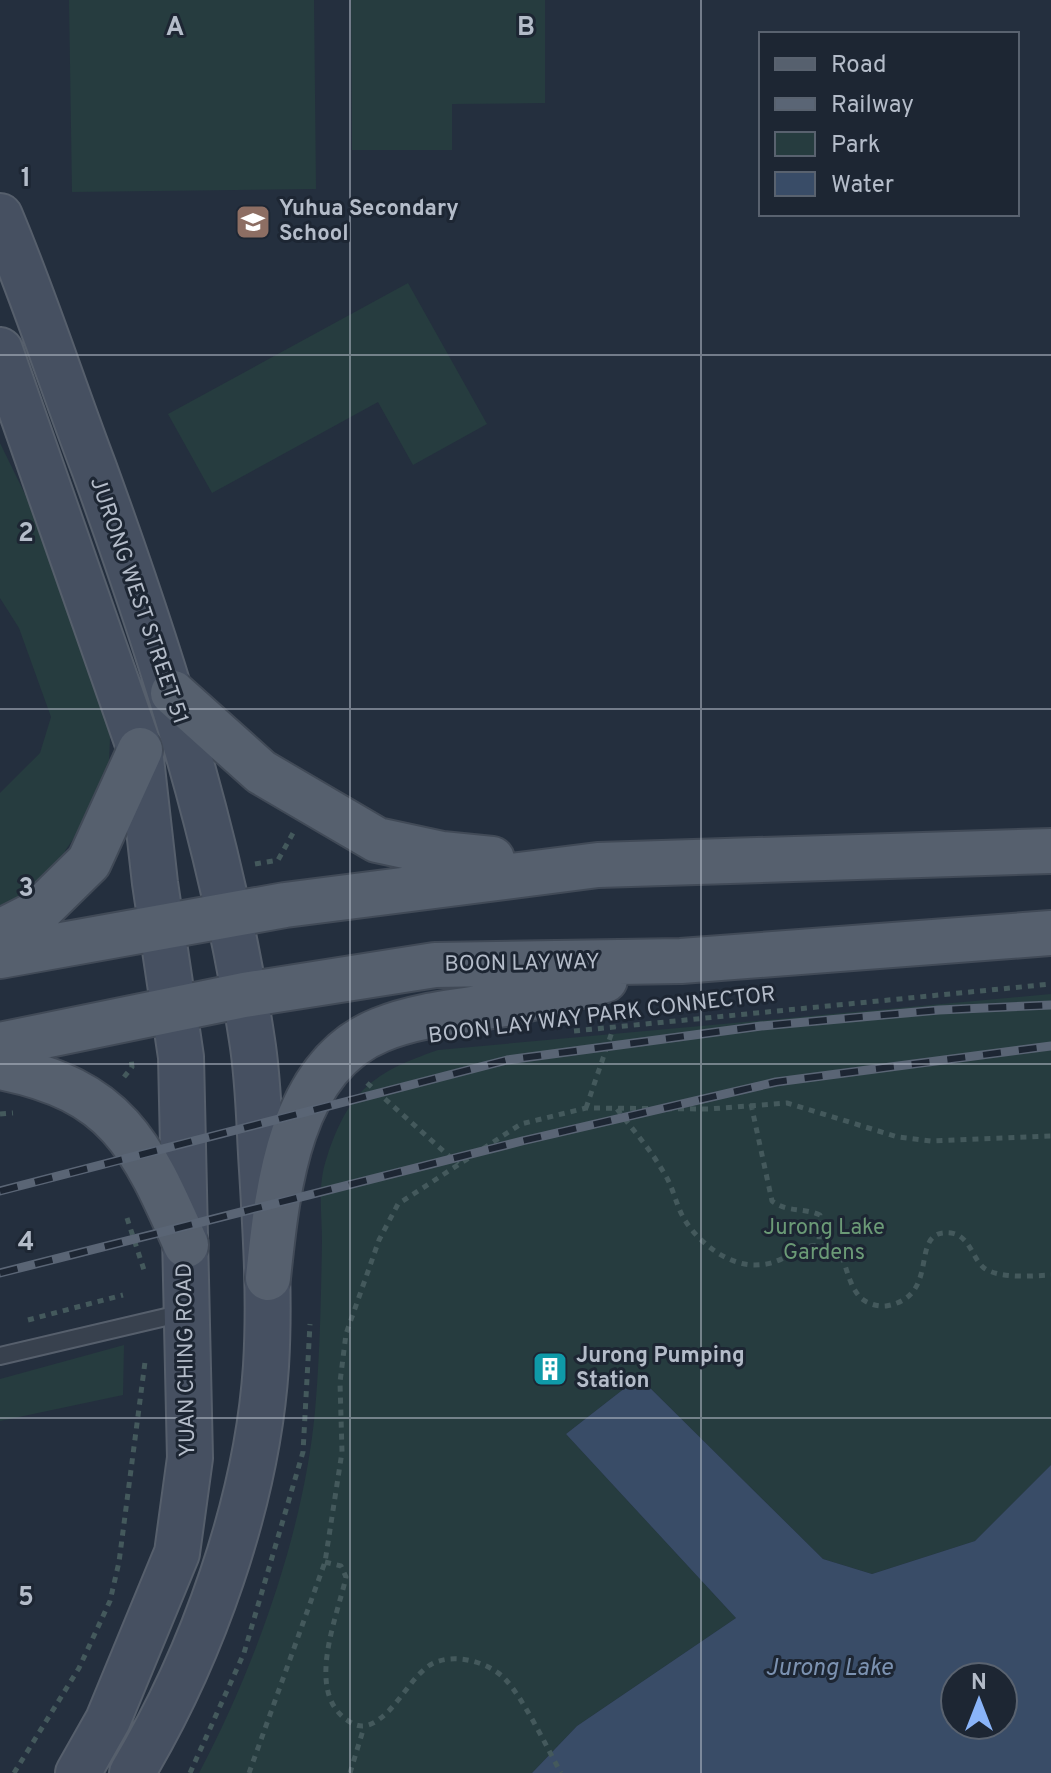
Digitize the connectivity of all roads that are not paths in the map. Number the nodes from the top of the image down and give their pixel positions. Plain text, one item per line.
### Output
1 (0, 216) edge
2 (0, 350) edge
3 (173, 693) junction
4 (140, 750) junction
5 (1051, 851) edge
6 (598, 865) junction
7 (229, 914) junction
8 (161, 926) junction
9 (0, 932) edge
10 (1051, 933) edge
11 (0, 956) edge
12 (681, 961) junction
13 (244, 995) junction
14 (174, 1010) junction
15 (0, 1045) edge
16 (0, 1067) edge
17 (186, 1245) junction
18 (268, 1278) junction
19 (188, 1312) junction
20 (0, 1356) edge
21 (78, 1773) edge
22 (132, 1773) edge

1 - 3 street, JURONG WEST STREET 51
2 - 4 street, JURONG WEST STREET 51
3 - 6 main road
3 - 7 street, JURONG WEST STREET 51
4 - 8 street, JURONG WEST STREET 51
4 - 9 main road
5 - 6 main road
6 - 7 main road
7 - 8 main road
7 - 13 street, JURONG WEST STREET 51
8 - 11 main road
8 - 14 street, YUAN CHING ROAD
10 - 12 main road, BOON LAY WAY
12 - 13 main road, BOON LAY WAY
12 - 18 main road
13 - 14 main road, BOON LAY WAY
13 - 18 street
14 - 15 main road, BOON LAY WAY
14 - 17 street, YUAN CHING ROAD
16 - 17 main road
17 - 19 street, YUAN CHING ROAD
18 - 22 street
19 - 20 lane
19 - 21 street, YUAN CHING ROAD

